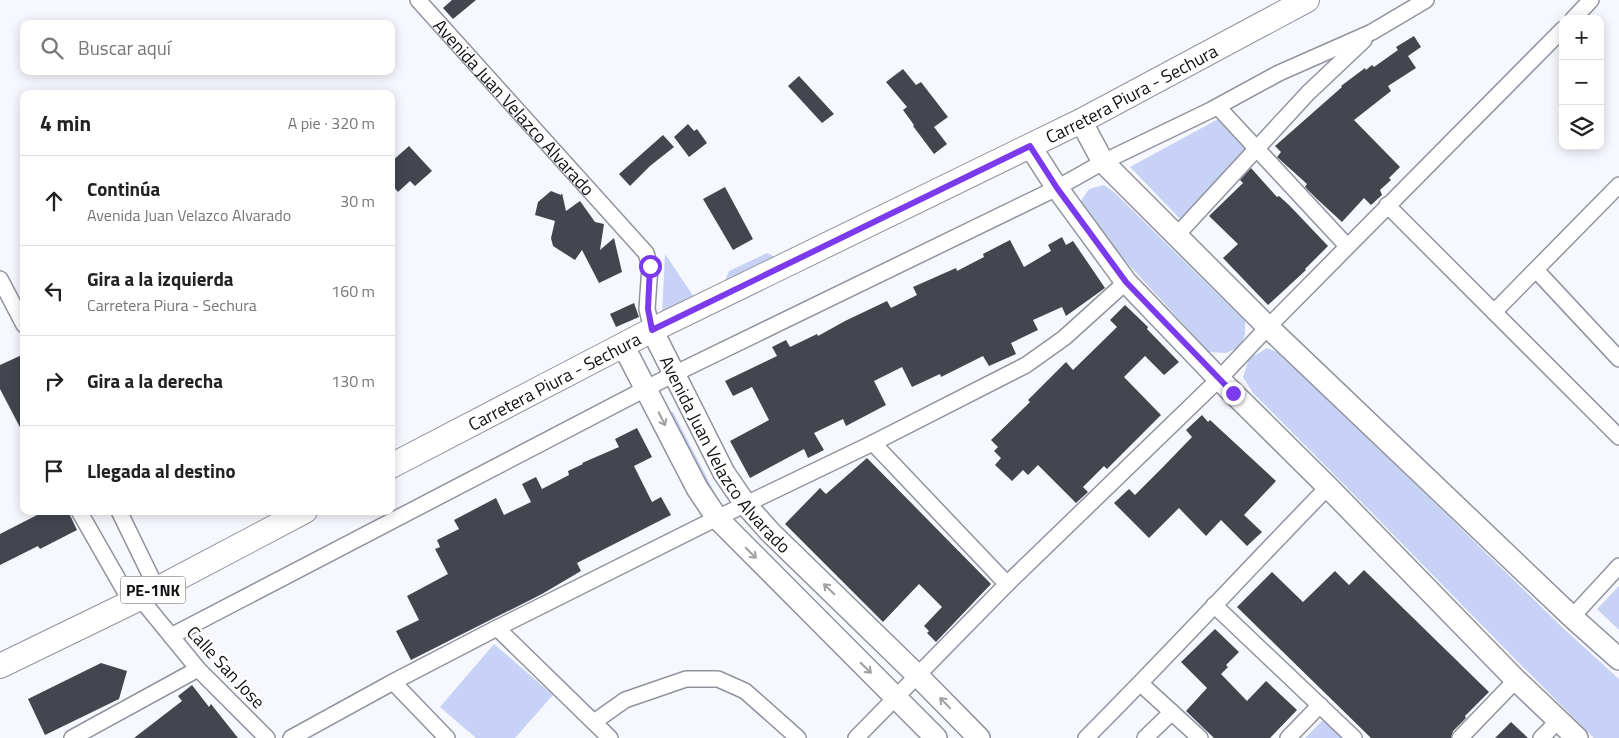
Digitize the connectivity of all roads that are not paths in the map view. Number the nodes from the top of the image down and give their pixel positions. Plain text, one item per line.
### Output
1 (418, 0) edge
2 (1307, 0) edge
3 (1426, 0) edge
4 (1591, 0) edge
5 (1577, 15) edge
6 (1372, 32) junction
7 (1559, 33) edge
8 (1218, 107) junction
9 (1082, 121) junction
10 (1030, 146) junction
11 (1257, 150) junction
12 (1103, 162) junction
13 (1619, 185) edge
14 (1057, 188) junction
15 (1387, 205) junction
16 (1176, 236) junction
17 (1347, 246) junction
18 (1536, 270) junction
19 (0, 279) edge
20 (1126, 282) junction
21 (1494, 312) junction
22 (20, 318) edge
23 (1268, 327) junction
24 (652, 330) junction
25 (623, 345) junction
26 (1619, 359) edge
27 (674, 374) junction
28 (1219, 379) junction
29 (646, 388) junction
30 (1619, 437) edge
31 (873, 443) junction
32 (395, 464) edge
33 (1328, 487) junction
34 (746, 505) junction
35 (82, 515) edge
36 (120, 515) edge
37 (297, 515) edge
38 (717, 518) junction
39 (1619, 566) edge
40 (1008, 584) junction
41 (143, 596) junction
42 (1214, 605) junction
43 (1572, 617) junction
44 (498, 628) junction
45 (171, 636) junction
46 (1619, 659) edge
47 (0, 666) edge
48 (198, 669) junction
49 (917, 675) junction
50 (1516, 680) junction
51 (393, 682) junction
52 (1140, 684) junction
53 (895, 698) junction
54 (1320, 705) junction
55 (1172, 712) junction
56 (1559, 720) junction
57 (594, 722) junction
58 (72, 738) edge
59 (267, 738) edge
60 (291, 738) edge
61 (447, 738) edge
62 (610, 738) edge
63 (798, 738) edge
64 (856, 738) edge
65 (936, 738) edge
66 (978, 738) edge
67 (1086, 738) edge
68 (1145, 738) edge
69 (1200, 738) edge
70 (1288, 738) edge
71 (1354, 738) edge
72 (1460, 738) edge
73 (1541, 738) edge
74 (1577, 738) edge

1 - 24 street, Avenida Juan Velazco Alvarado
2 - 9 main road, Carretera Piura - Sechura
3 - 6 street
4 - 5 street
6 - 8 street
6 - 11 street
7 - 15 street
8 - 11 street
8 - 12 street
9 - 10 main road, Carretera Piura - Sechura
9 - 12 street
10 - 14 street
10 - 24 main road, Carretera Piura - Sechura
11 - 16 street
11 - 17 street
12 - 14 street
12 - 16 street
13 - 18 street
14 - 20 street
14 - 27 street
15 - 17 street
15 - 21 street
16 - 23 street
17 - 23 street
18 - 21 street
18 - 26 street
19 - 22 street
20 - 28 street
20 - 31 street
21 - 30 street
23 - 28 street
23 - 43 street
24 - 25 main road, Carretera Piura - Sechura
24 - 27 street, Avenida Juan Velazco Alvarado
25 - 29 street, Avenida Juan Velazco Alvarado
25 - 32 main road, Carretera Piura - Sechura
27 - 29 street
27 - 34 street, Avenida Juan Velazco Alvarado
28 - 33 street
28 - 40 street
29 -> 38 street, Avenida Juan Velazco Alvarado
29 - 45 street
31 - 34 street
31 - 40 street
33 - 42 street
33 - 50 street
34 - 38 street
49 -> 34 street, Avenida Juan Velazco Alvarado
35 - 41 street
36 - 41 street
37 - 41 main road, PE-1NK
38 - 44 street
38 -> 53 street, Avenida Juan Velazco Alvarado
39 - 43 street
40 - 49 street
41 - 45 street, Calle San Jose
41 - 47 main road, PE-1NK
42 - 52 street
42 - 54 street
43 - 46 street
44 - 51 street
44 - 57 street
45 - 48 street, Calle San Jose
48 - 58 street
48 - 59 street, Calle San Jose
49 - 53 street
66 -> 49 street, Avenida Juan Velazco Alvarado
50 - 56 street
50 - 72 street
51 - 60 street
51 - 61 street
52 - 55 street
52 - 67 street
53 - 64 street
53 - 65 street, Avenida Juan Velazco Alvarado
54 - 70 street
54 - 71 street
55 - 68 street
55 - 69 street
56 - 73 street
56 - 74 street
57 - 62 street
57 - 63 street

